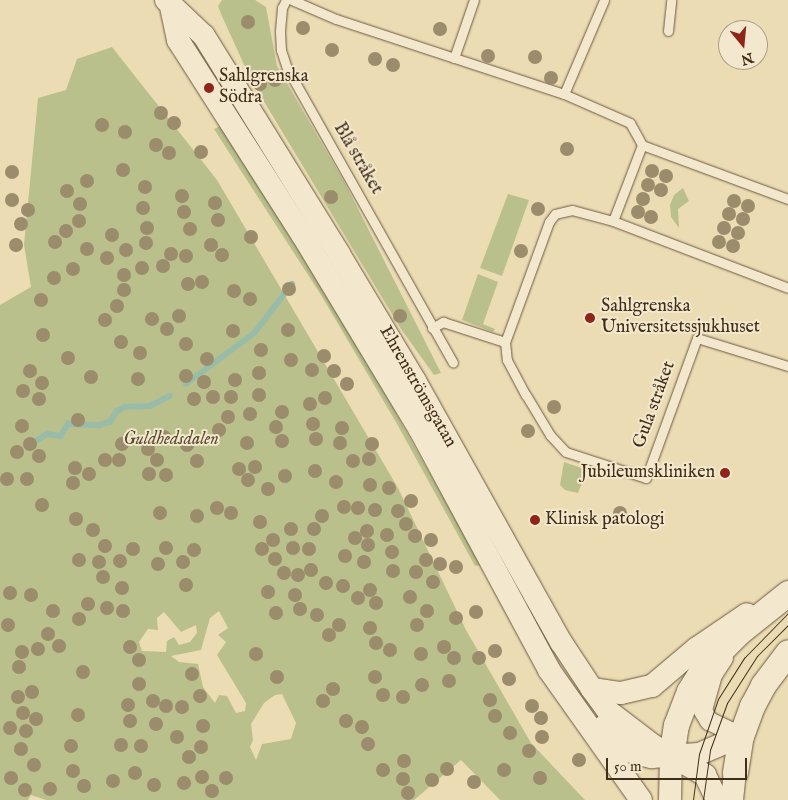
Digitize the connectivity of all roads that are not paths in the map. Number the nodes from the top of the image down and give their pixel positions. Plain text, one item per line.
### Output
1 (286, 0) edge
2 (292, 0) edge
3 (474, 0) edge
4 (604, 0) edge
5 (671, 0) edge
6 (173, 2) edge
7 (668, 31) dead end
8 (454, 58) junction
9 (564, 94) junction
10 (642, 145) junction
11 (788, 199) edge
12 (613, 221) junction
13 (788, 288) edge
14 (432, 328) junction
15 (506, 342) junction
16 (453, 363) dead end
17 (788, 366) edge
18 (788, 586) edge
19 (788, 593) edge
20 (740, 632) junction
21 (788, 652) edge
22 (592, 689) junction
23 (567, 692) junction
24 (741, 736) junction
25 (671, 756) junction
26 (735, 772) joint
27 (641, 800) edge
28 (670, 800) edge
29 (717, 800) edge
30 (732, 800) edge

1 - 14 lane, Blå stråket
2 - 8 lane
3 - 8 lane
4 - 9 lane
5 - 7 lane
6 - 22 street, Ehrenströmsgatan
6 - 23 street, Ehrenströmsgatan
8 - 9 lane
9 - 10 lane
10 - 11 lane
10 - 12 lane
12 - 13 lane
12 - 15 lane
14 - 15 lane
14 - 16 lane
15 - 17 lane, Gula stråket
18 - 22 street
19 - 20 main road
20 - 24 street
20 - 25 main road
21 - 24 main road
22 - 25 street, Ehrenströmsgatan
23 - 25 street, Ehrenströmsgatan
23 - 27 street, Ehrenströmsgatan
24 - 25 street, Ehrenströmsgatan
24 - 26 main road
25 - 28 street
25 - 29 street
26 - 30 street

